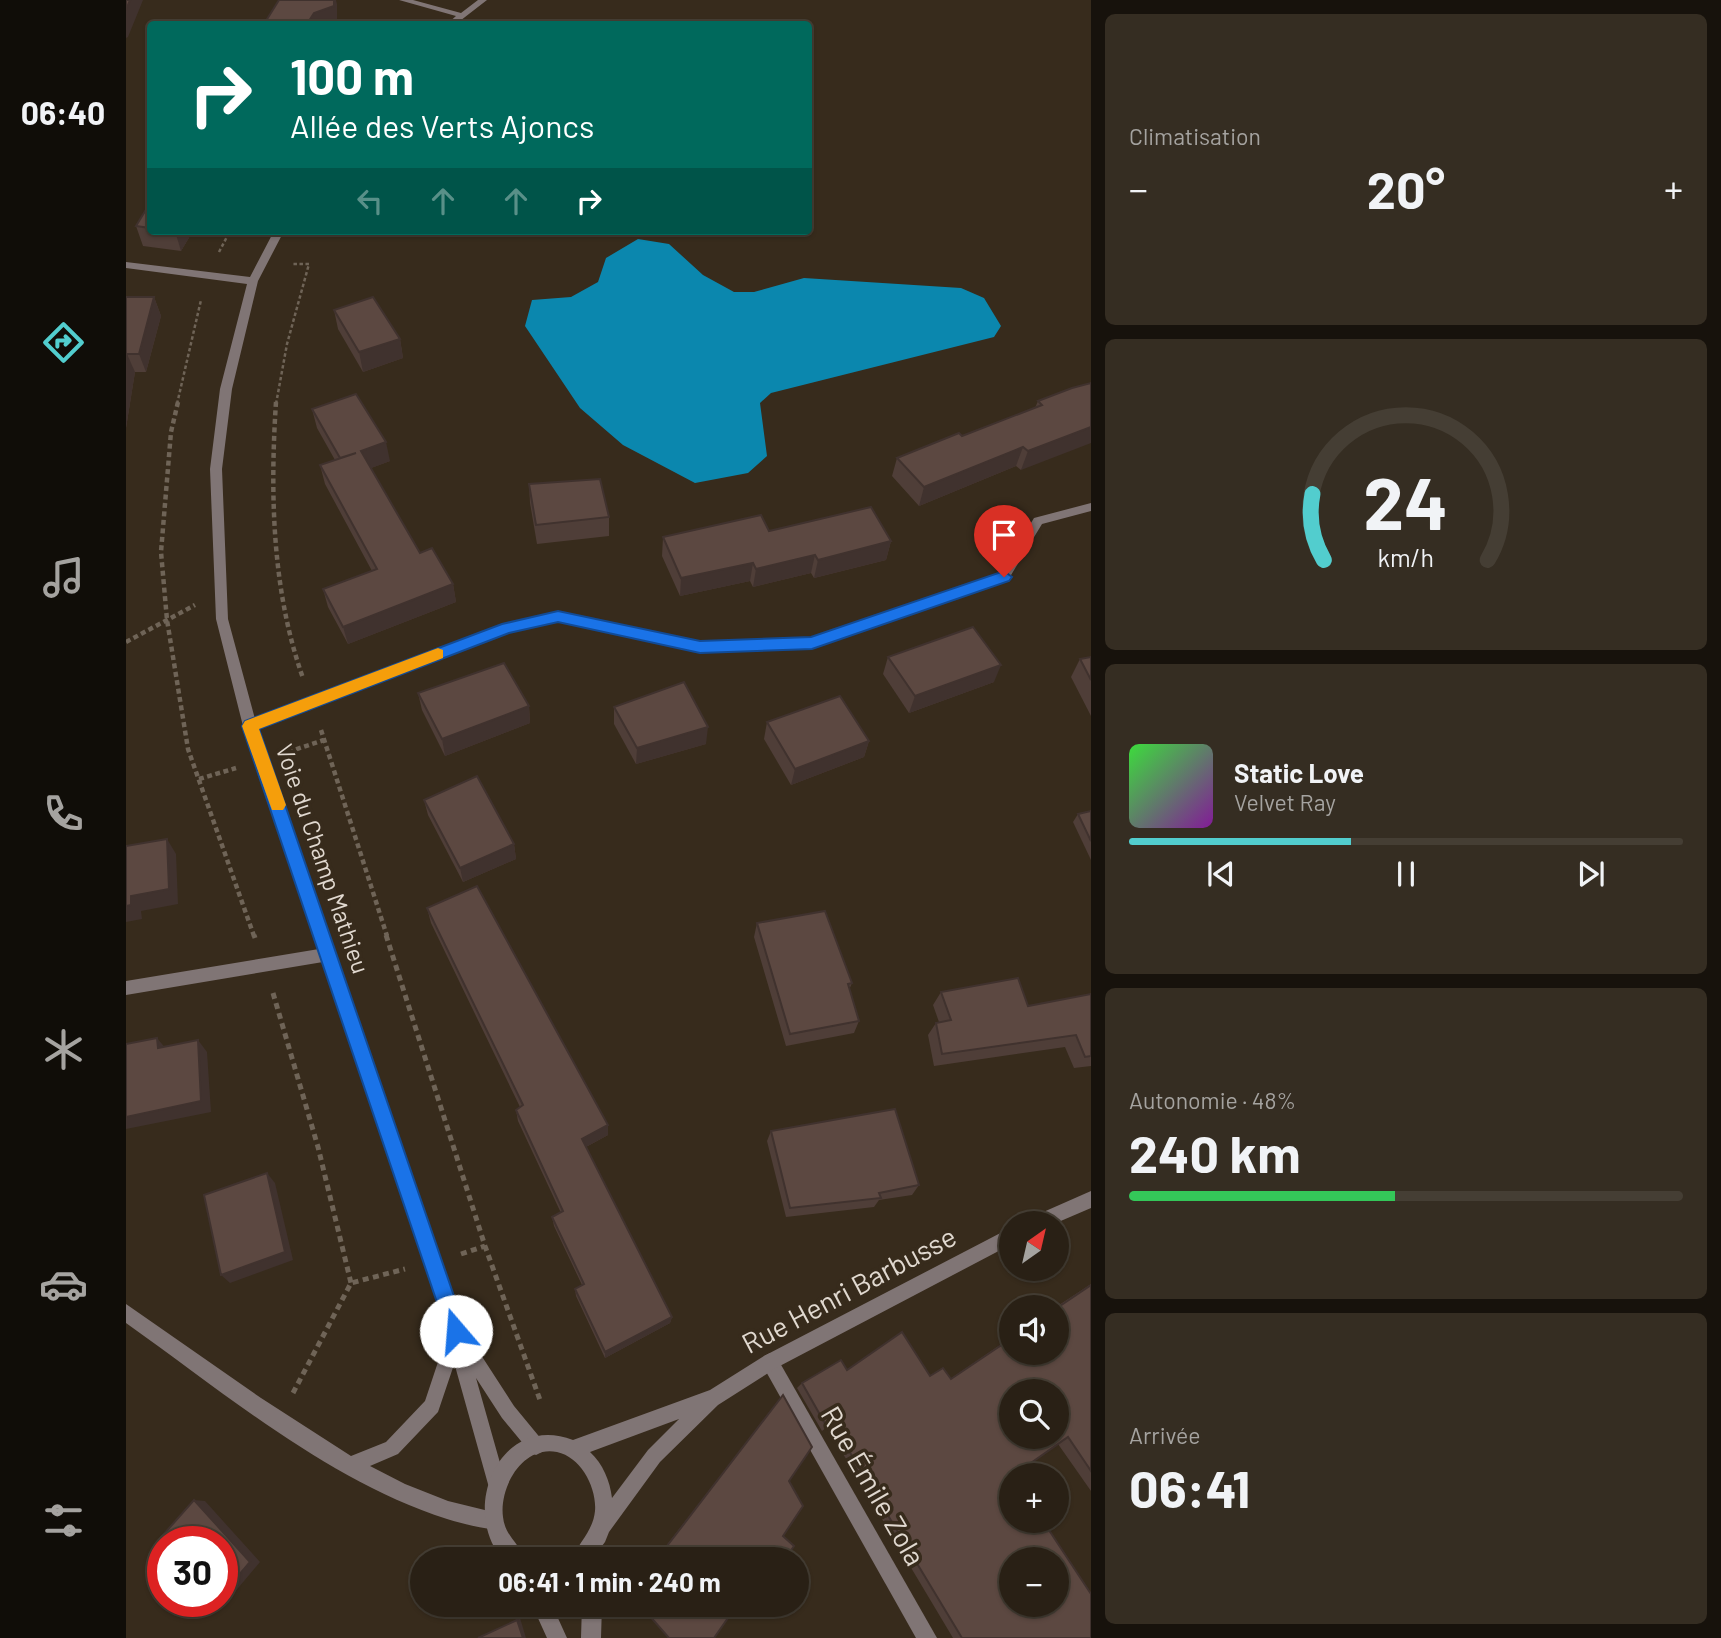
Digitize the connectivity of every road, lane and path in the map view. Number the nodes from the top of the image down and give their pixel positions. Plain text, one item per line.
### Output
1 (403, 0) edge
2 (483, 0) edge
3 (460, 16) junction
4 (454, 21) edge
5 (277, 235) edge
6 (262, 263) junction
7 (126, 265) edge
8 (253, 281) junction
9 (1091, 507) edge
10 (220, 592) junction
11 (126, 642) edge
12 (312, 702) junction
13 (250, 726) junction
14 (329, 954) junction
15 (126, 988) edge
16 (1091, 1199) edge
17 (1064, 1211) edge
18 (999, 1243) edge
19 (485, 1246) junction
20 (434, 1262) junction
21 (126, 1312) edge
22 (456, 1331) junction
23 (770, 1362) junction
24 (715, 1397) junction
25 (279, 1419) junction
26 (536, 1446) junction
27 (564, 1446) junction
28 (351, 1465) junction
29 (497, 1484) junction
30 (494, 1521) junction
31 (602, 1528) junction
32 (506, 1547) edge
33 (593, 1547) edge
34 (548, 1617) edge
35 (592, 1617) edge
36 (558, 1638) edge
37 (592, 1638) edge
38 (928, 1638) edge

1 - 3 street
2 - 3 street
3 - 4 street
5 - 6 street, Voie du Champ Mathieu
6 - 8 street, Voie du Champ Mathieu
6 - 12 path
7 - 8 street
8 - 10 street, Voie du Champ Mathieu
9 - 12 street
10 - 11 path
10 - 13 street, Voie du Champ Mathieu
12 - 13 street
12 - 19 path
13 - 14 street, Voie du Champ Mathieu
14 - 15 street
14 - 20 street, Voie du Champ Mathieu
16 - 17 street
18 - 23 street, Rue Henri Barbusse
19 - 20 path
19 - 27 path
20 - 22 street, Voie du Champ Mathieu
20 - 25 path
21 - 25 street
22 - 26 street, Voie du Champ Mathieu
22 - 28 street
22 - 29 street, Voie du Champ Mathieu
23 - 24 street, Rue Henri Barbusse
23 - 38 street, Rue Émile Zola
24 - 27 street, Rue Henri Barbusse
24 - 31 street, Rue Henri Barbusse
25 - 28 street
26 - 27 street, Rue Henri Barbusse
26 - 29 street
27 - 31 street
28 - 30 street
29 - 30 street
30 - 32 street
31 - 33 street
34 - 36 street
35 - 37 street

